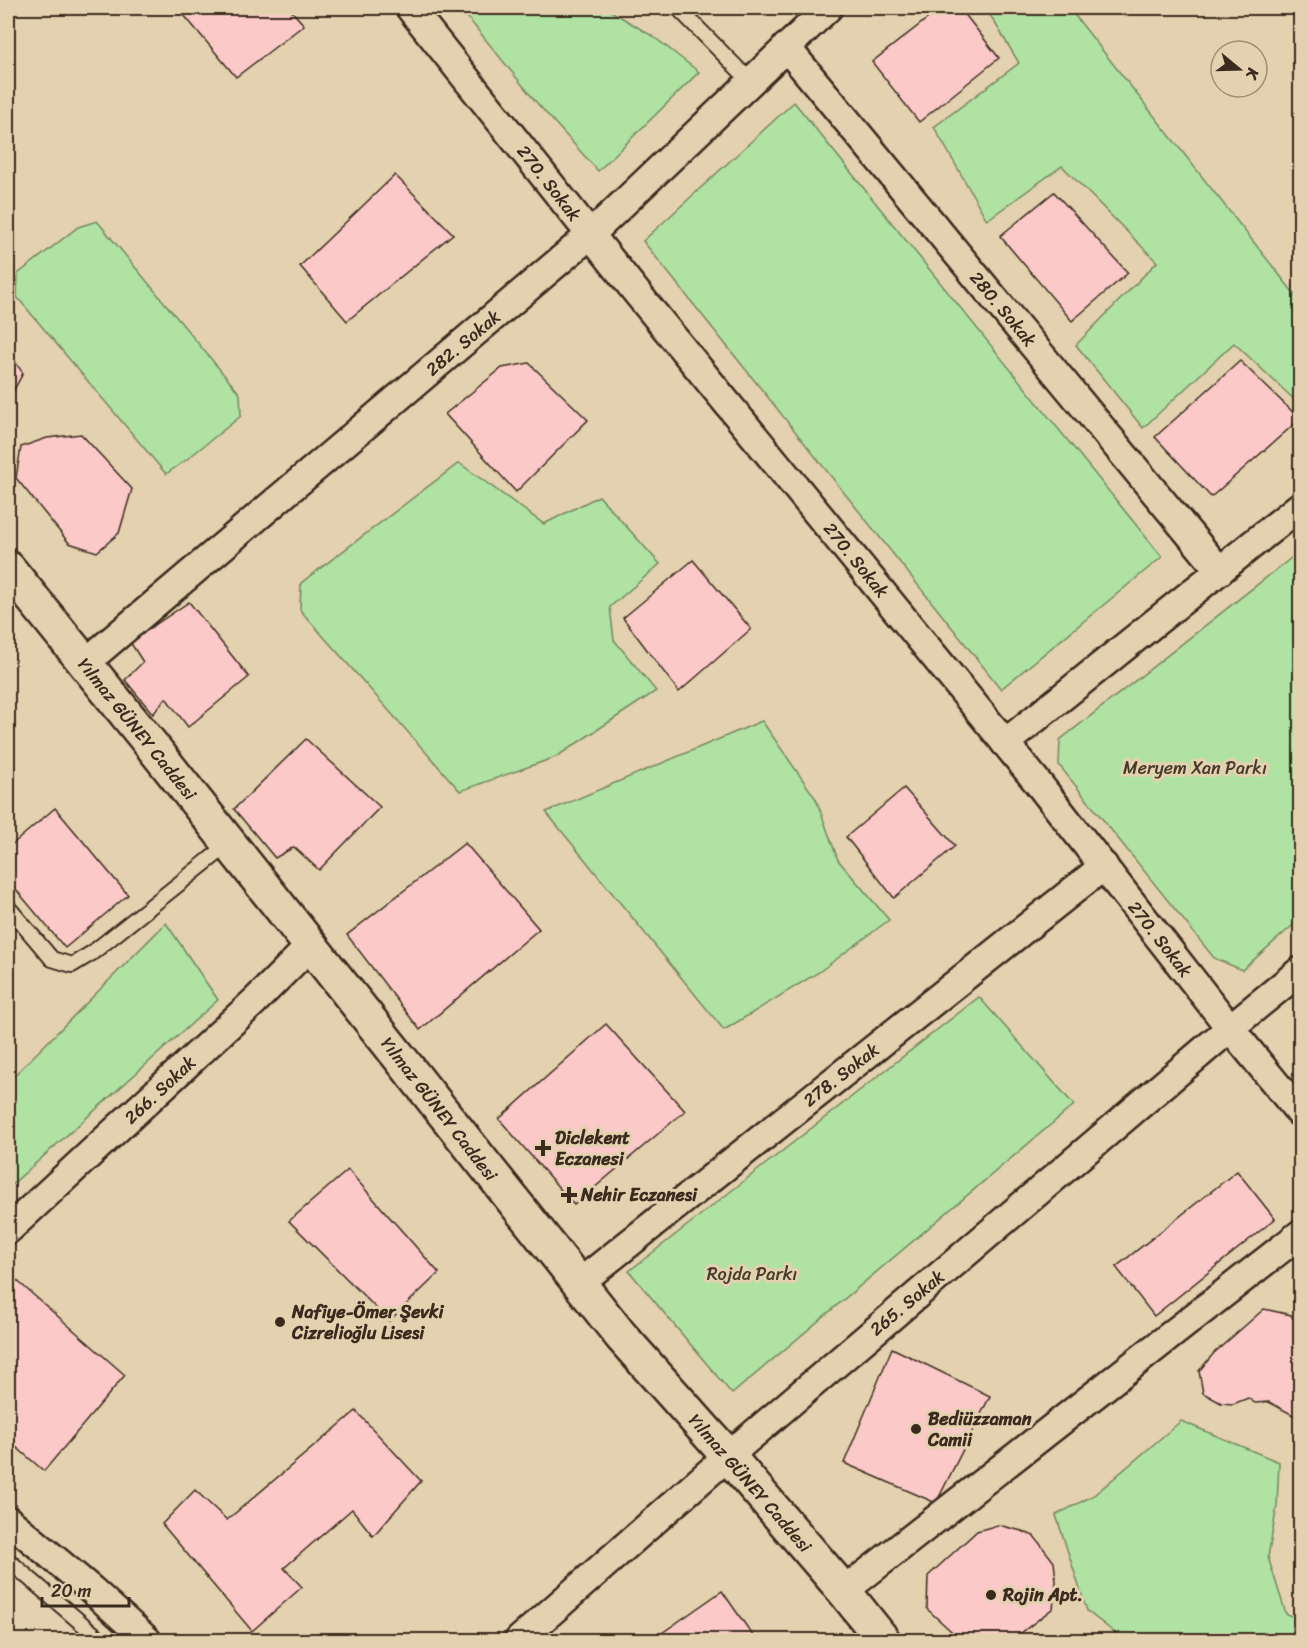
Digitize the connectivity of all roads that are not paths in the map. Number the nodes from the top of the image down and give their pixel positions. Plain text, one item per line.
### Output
1 (410, 8) edge
2 (678, 8) edge
3 (828, 8) edge
4 (786, 47) junction
5 (751, 82) junction
6 (590, 235) junction
7 (1300, 506) edge
8 (8, 568) edge
9 (1220, 571) junction
10 (85, 663) junction
11 (1005, 743) junction
12 (229, 844) junction
13 (1104, 866) junction
14 (8, 907) edge
15 (310, 946) junction
16 (1300, 971) edge
17 (1230, 1028) junction
18 (1300, 1113) edge
19 (8, 1230) edge
20 (1300, 1234) edge
21 (578, 1284) junction
22 (728, 1456) junction
23 (8, 1520) edge
24 (8, 1560) edge
25 (844, 1591) junction
26 (101, 1641) edge
27 (147, 1641) edge
28 (519, 1641) edge
29 (883, 1641) edge

1 - 6 street, 270. Sokak
2 - 5 lane
3 - 4 street, 282. Sokak
4 - 5 street, 282. Sokak
4 - 9 street, 280. Sokak
5 - 6 street, 282. Sokak
6 - 10 street, 282. Sokak
6 - 11 street, 270. Sokak
7 - 9 street
8 - 10 street, Yılmaz GÜNEY Caddesi
9 - 11 street
10 - 12 street, Yılmaz GÜNEY Caddesi
11 - 13 street, 270. Sokak
12 - 14 lane
12 - 15 street, Yılmaz GÜNEY Caddesi
13 - 17 street, 270. Sokak
13 - 21 street, 278. Sokak
15 - 19 street, 266. Sokak
15 - 21 street, Yılmaz GÜNEY Caddesi
16 - 17 street, 265. Sokak
17 - 18 street, 270. Sokak
17 - 22 street, 265. Sokak
20 - 25 street
21 - 22 street, Yılmaz GÜNEY Caddesi
22 - 25 street, Yılmaz GÜNEY Caddesi
22 - 28 street, 265. Sokak
23 - 27 street
24 - 26 lane
25 - 29 street, Yılmaz GÜNEY Caddesi

